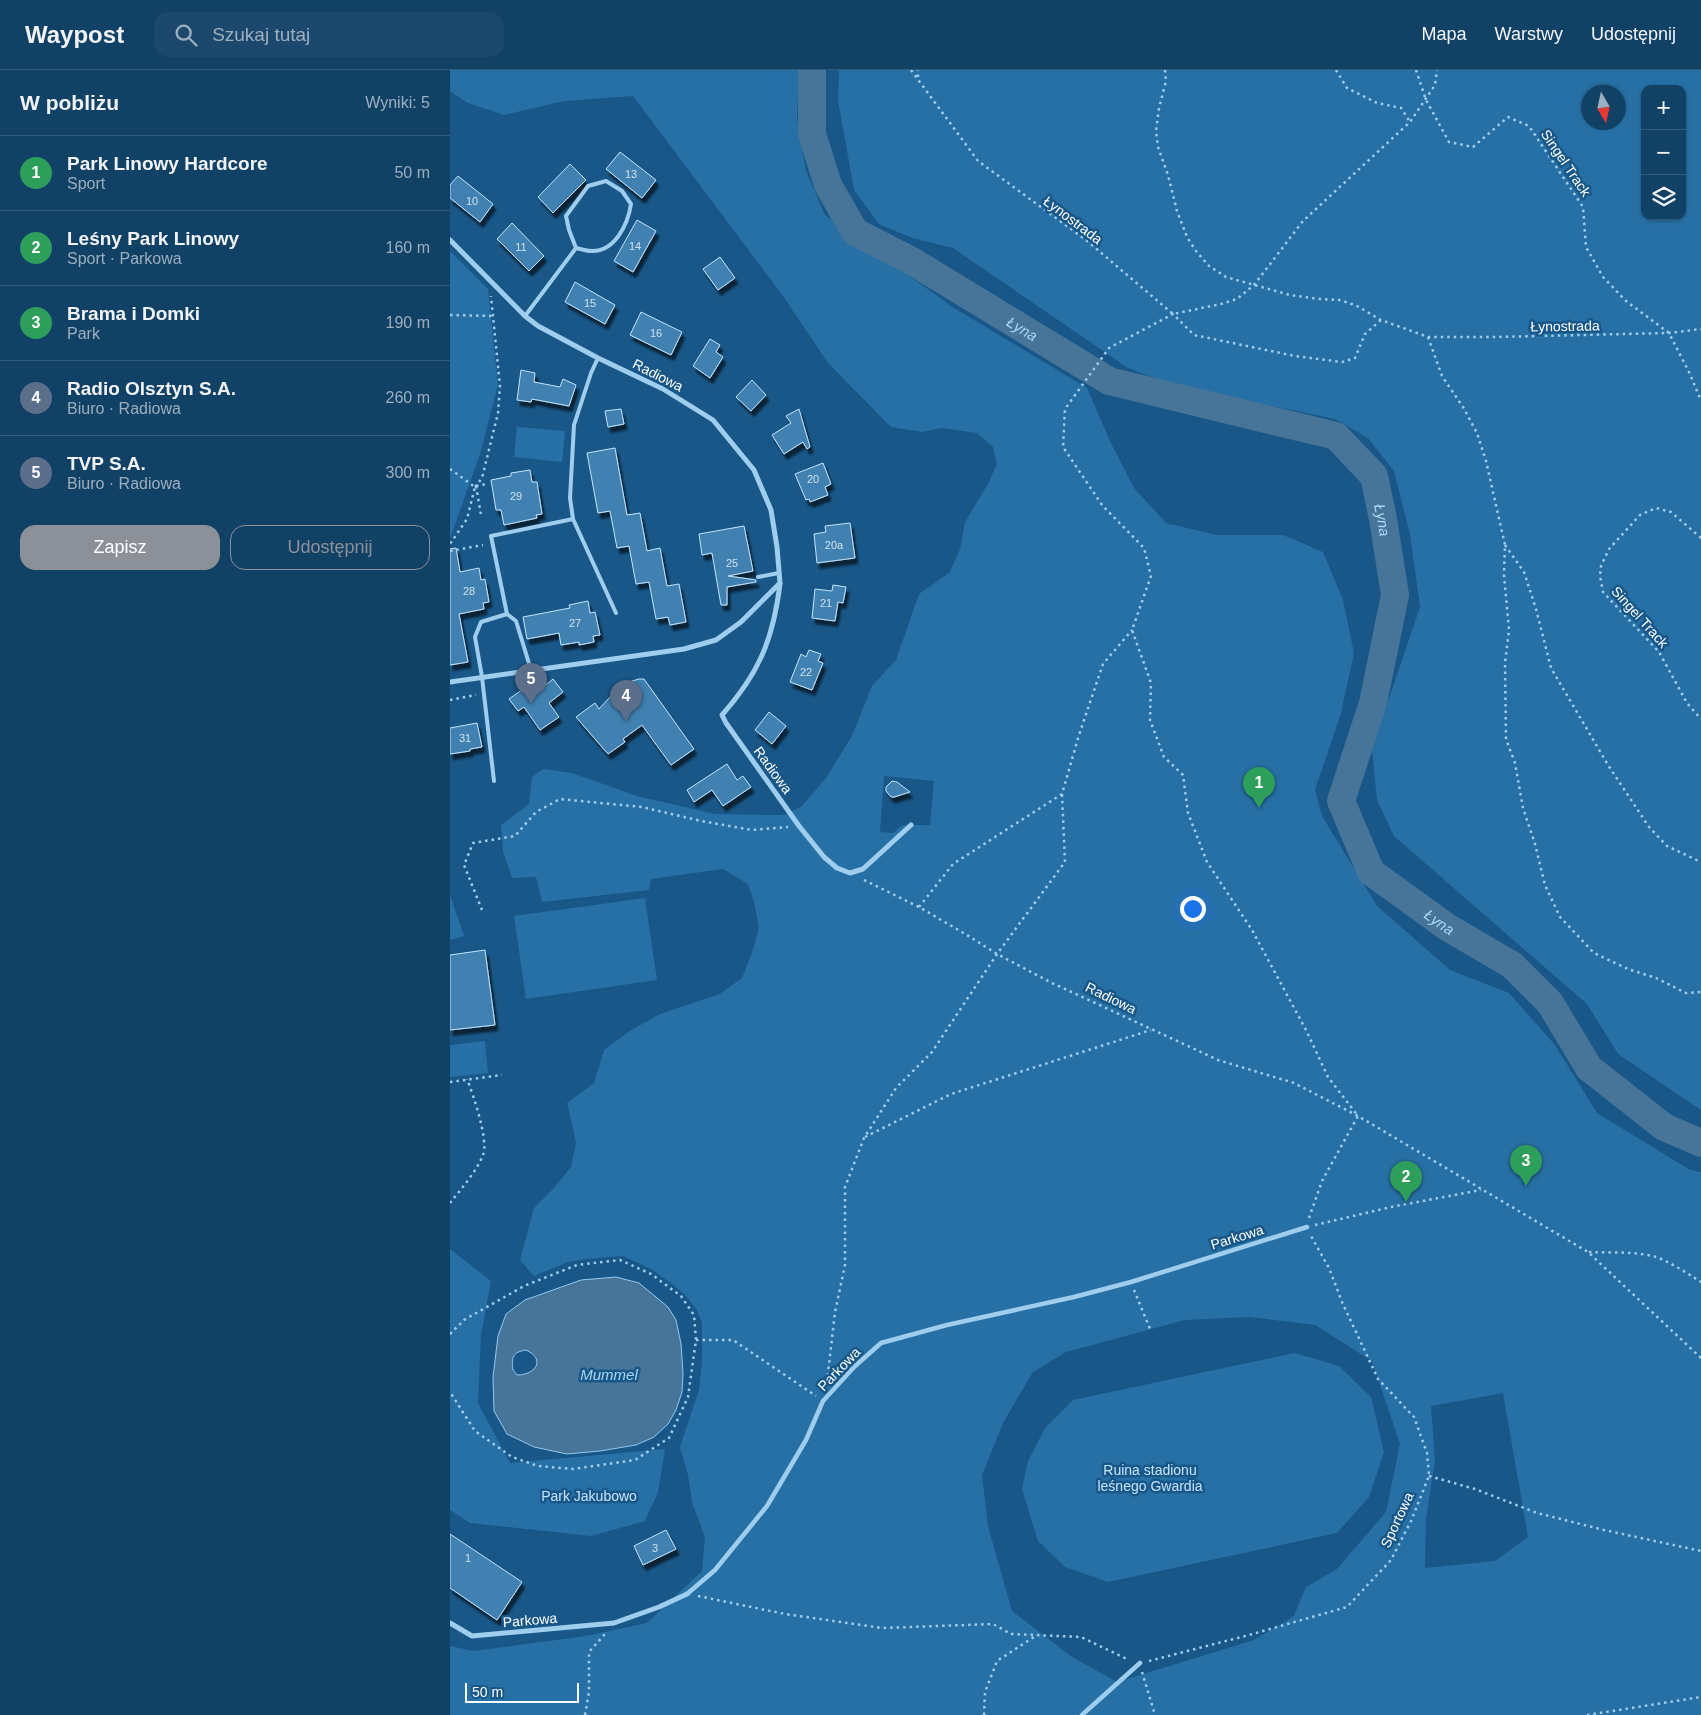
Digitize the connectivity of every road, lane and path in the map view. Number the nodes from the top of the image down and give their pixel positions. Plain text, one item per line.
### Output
1 (911, 70) edge
2 (918, 70) edge
3 (1165, 70) edge
4 (1336, 70) edge
5 (1416, 70) edge
6 (1437, 70) edge
7 (918, 79) junction
8 (1426, 100) junction
9 (1410, 122) junction
10 (450, 240) edge
11 (576, 248) junction
12 (1254, 285) junction
13 (490, 292) dead end
14 (1173, 314) junction
15 (450, 315) edge
16 (493, 316) junction
17 (524, 316) junction
18 (1381, 320) junction
19 (1701, 329) edge
20 (1669, 333) junction
21 (1428, 337) junction
22 (598, 358) junction
23 (1701, 401) edge
24 (450, 469) edge
25 (487, 484) dead end
26 (475, 486) junction
27 (481, 515) dead end
28 (573, 519) junction
29 (1701, 538) edge
30 (450, 544) edge
31 (486, 544) dead end
32 (1505, 545) junction
33 (450, 551) edge
34 (779, 573) junction
35 (758, 577) dead end
36 (780, 583) junction
37 (616, 613) dead end
38 (507, 614) junction
39 (1132, 630) junction
40 (531, 670) junction
41 (482, 677) junction
42 (450, 682) edge
43 (484, 694) junction
44 (450, 700) edge
45 (1701, 719) edge
46 (494, 781) dead end
47 (1062, 794) junction
48 (911, 825) dead end
49 (799, 826) junction
50 (1701, 862) edge
51 (850, 873) junction
52 (919, 907) junction
53 (482, 910) dead end
54 (996, 954) junction
55 (1701, 992) edge
56 (1151, 1030) junction
57 (502, 1075) dead end
58 (467, 1079) junction
59 (450, 1082) edge
60 (1358, 1116) junction
61 (864, 1138) junction
62 (1482, 1190) junction
63 (450, 1203) edge
64 (1307, 1227) junction
65 (1588, 1252) junction
66 (1131, 1282) junction
67 (1701, 1282) edge
68 (1150, 1329) dead end
69 (450, 1334) edge
70 (696, 1340) junction
71 (1701, 1357) edge
72 (450, 1392) edge
73 (824, 1401) junction
74 (1429, 1476) junction
75 (1701, 1551) edge
76 (687, 1594) junction
77 (450, 1623) edge
78 (614, 1623) junction
79 (1038, 1635) junction
80 (1140, 1663) junction
81 (1701, 1697) edge
82 (584, 1715) edge
83 (984, 1715) edge
84 (1082, 1715) edge
85 (1155, 1715) edge
86 (1587, 1715) edge

1 - 7 path, Łynostrada
2 - 7 path
3 - 12 path, Łynostrada
4 - 9 path
5 - 8 path
6 - 8 path
7 - 14 path, Łynostrada
8 - 9 path
8 - 20 path, Singel Track
9 - 12 path
10 - 17 street, Radiowa
11 - 11 lane
11 - 17 lane
12 - 14 path
12 - 18 path, Łynostrada
13 - 16 path
14 - 18 path, Łynostrada
14 - 39 path
15 - 16 path
16 - 26 path
17 - 22 street, Radiowa
18 - 21 path, Łynostrada
19 - 20 path, Łynostrada
20 - 21 path, Łynostrada
20 - 23 path, Singel Track
21 - 32 path
22 - 28 lane
22 - 34 street, Radiowa
24 - 26 path
25 - 26 path
26 - 27 path
26 - 30 path
28 - 37 lane
28 - 38 lane
29 - 45 path, Singel Track
31 - 33 path
32 - 50 path
32 - 55 path
34 - 35 lane
34 - 36 street, Radiowa
36 - 40 street
36 - 49 street, Radiowa
38 - 40 lane
38 - 41 lane
39 - 47 path
39 - 60 path
40 - 41 street
41 - 42 street
41 - 43 lane
43 - 44 path
43 - 46 lane
47 - 52 path
47 - 54 path
48 - 51 street
49 - 51 street, Radiowa
49 - 53 path
51 - 52 path, Radiowa
52 - 54 path, Radiowa
54 - 56 path, Radiowa
54 - 61 path
56 - 60 path, Radiowa
56 - 61 path
57 - 58 path
58 - 59 path
58 - 63 path
60 - 62 path, Radiowa
60 - 64 path
61 - 73 path
62 - 64 path
62 - 65 path, Radiowa
64 - 66 street, Parkowa
64 - 74 path, Sportowa
65 - 67 path
65 - 71 path, Radiowa
66 - 68 path
66 - 73 street, Parkowa
69 - 70 path
70 - 72 path
70 - 73 path
73 - 76 street, Parkowa
74 - 75 path
74 - 80 path, Sportowa
76 - 78 street, Parkowa
76 - 79 path
77 - 78 street, Parkowa
78 - 82 path
79 - 80 path
79 - 83 path
80 - 84 street
80 - 85 path
81 - 86 path

